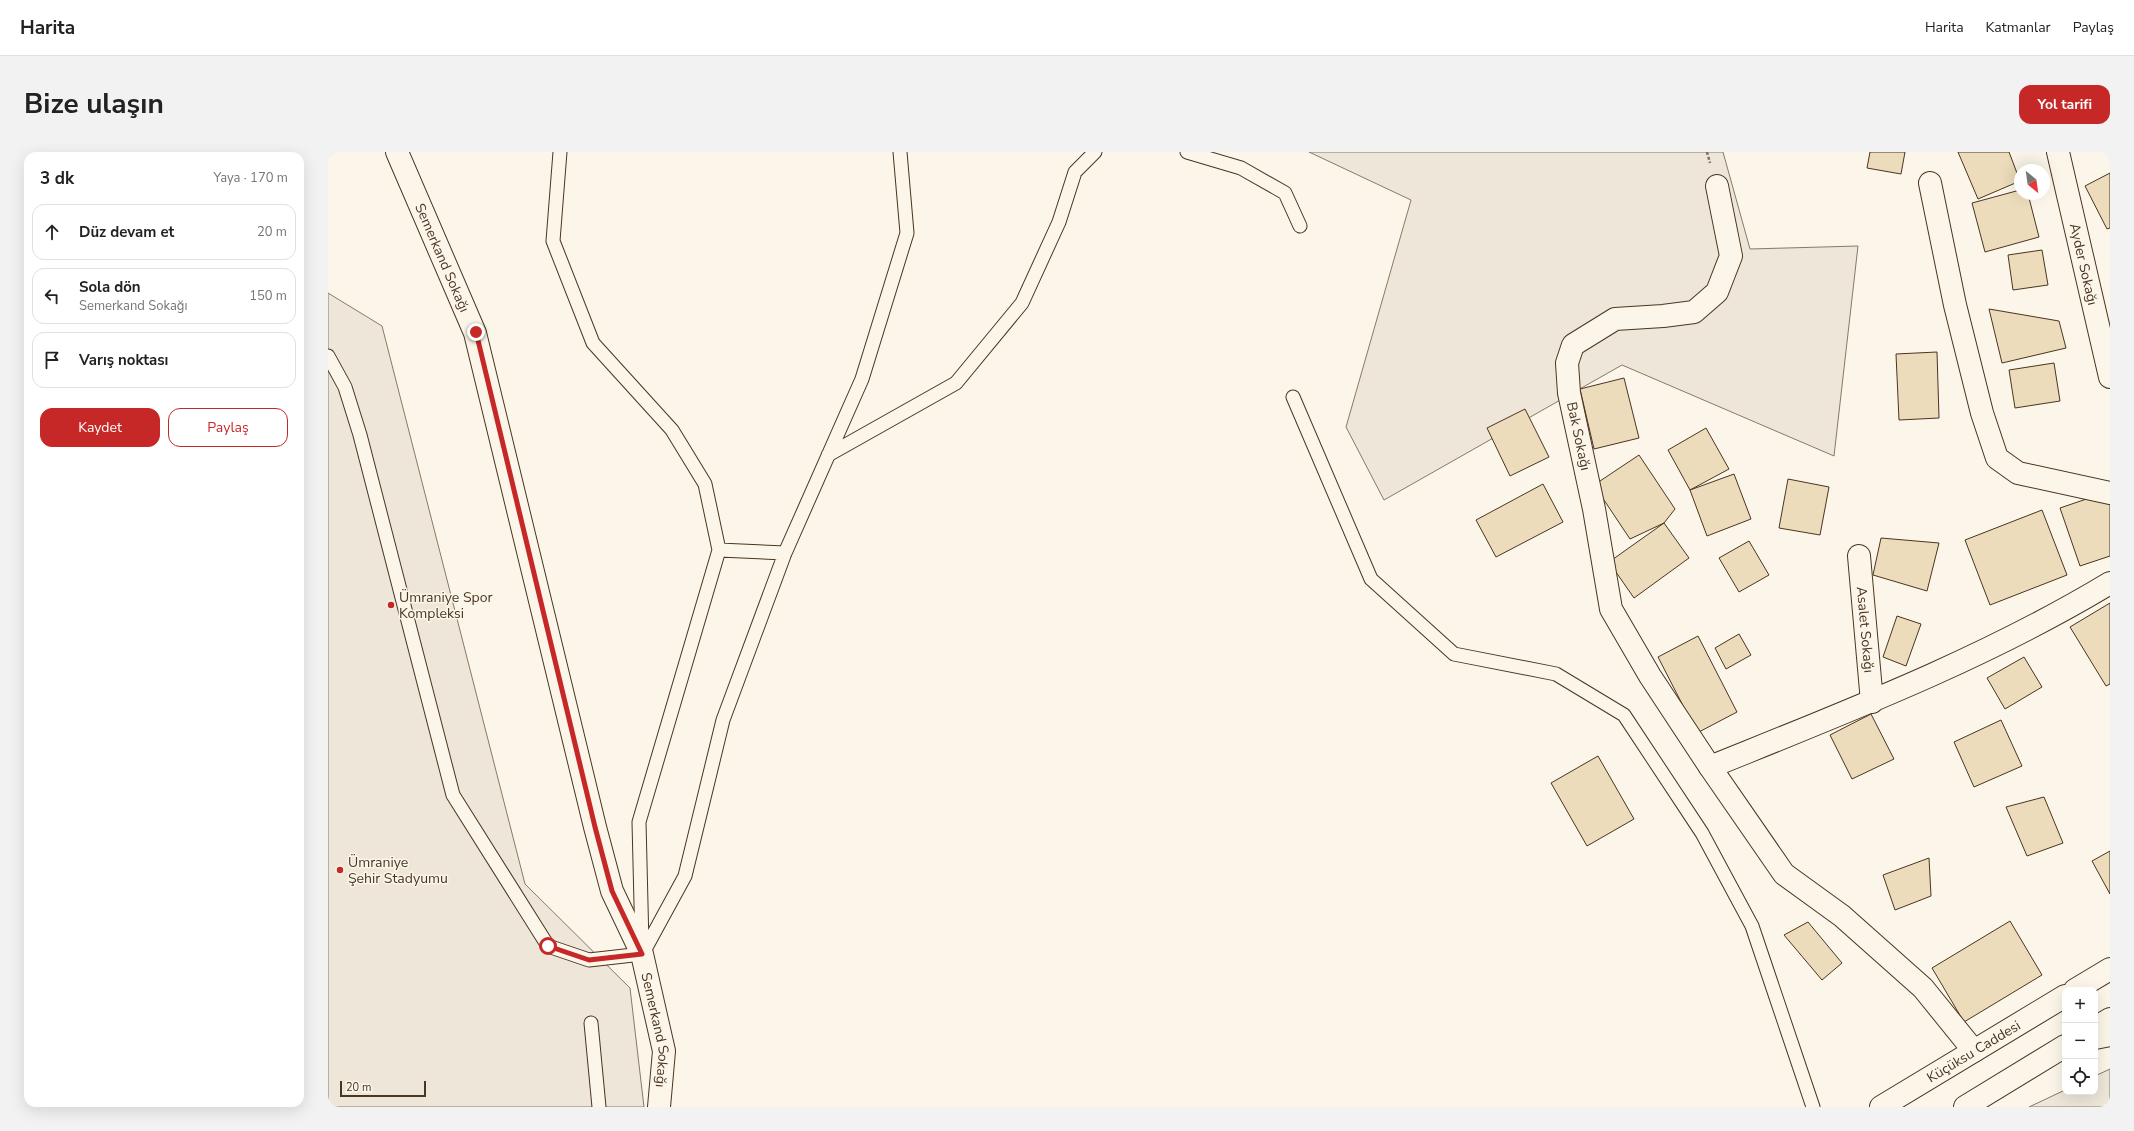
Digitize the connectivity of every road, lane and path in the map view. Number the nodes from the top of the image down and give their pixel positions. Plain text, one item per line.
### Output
1 (397, 152) edge
2 (560, 152) edge
3 (900, 152) edge
4 (1095, 152) edge
5 (1187, 152) edge
6 (2058, 152) edge
7 (1930, 183) dead end
8 (1717, 186) dead end
9 (1300, 226) dead end
10 (328, 356) edge
11 (2110, 377) edge
12 (1293, 396) dead end
13 (828, 455) junction
14 (2110, 493) edge
15 (719, 550) junction
16 (785, 554) junction
17 (1859, 556) dead end
18 (2110, 583) edge
19 (1872, 702) junction
20 (1710, 767) junction
21 (642, 954) junction
22 (2110, 969) edge
23 (2080, 987) edge
24 (2062, 998) edge
25 (2110, 1019) edge
26 (591, 1023) dead end
27 (2098, 1026) edge
28 (2110, 1035) edge
29 (2098, 1037) edge
30 (2062, 1048) edge
31 (1974, 1051) junction
32 (599, 1107) edge
33 (658, 1107) edge
34 (1813, 1107) edge
35 (1881, 1107) edge
36 (1965, 1107) edge

1 - 21 street, Semerkand Sokağı
2 - 15 lane
3 - 13 lane
4 - 13 lane
5 - 9 lane
6 - 11 street, Ayder Sokağı
7 - 14 street
8 - 20 street, Bak Sokağı
10 - 21 lane
12 - 34 lane
13 - 16 lane
15 - 16 lane
15 - 21 lane
16 - 21 lane
17 - 19 street, Asalet Sokağı
18 - 19 street
19 - 20 street
20 - 31 street, Bak Sokağı
21 - 33 street, Semerkand Sokağı
22 - 23 street
24 - 31 street, Küçüksu Caddesi
25 - 27 street
26 - 32 lane
28 - 29 street
30 - 36 street
31 - 35 street, Küçüksu Caddesi

